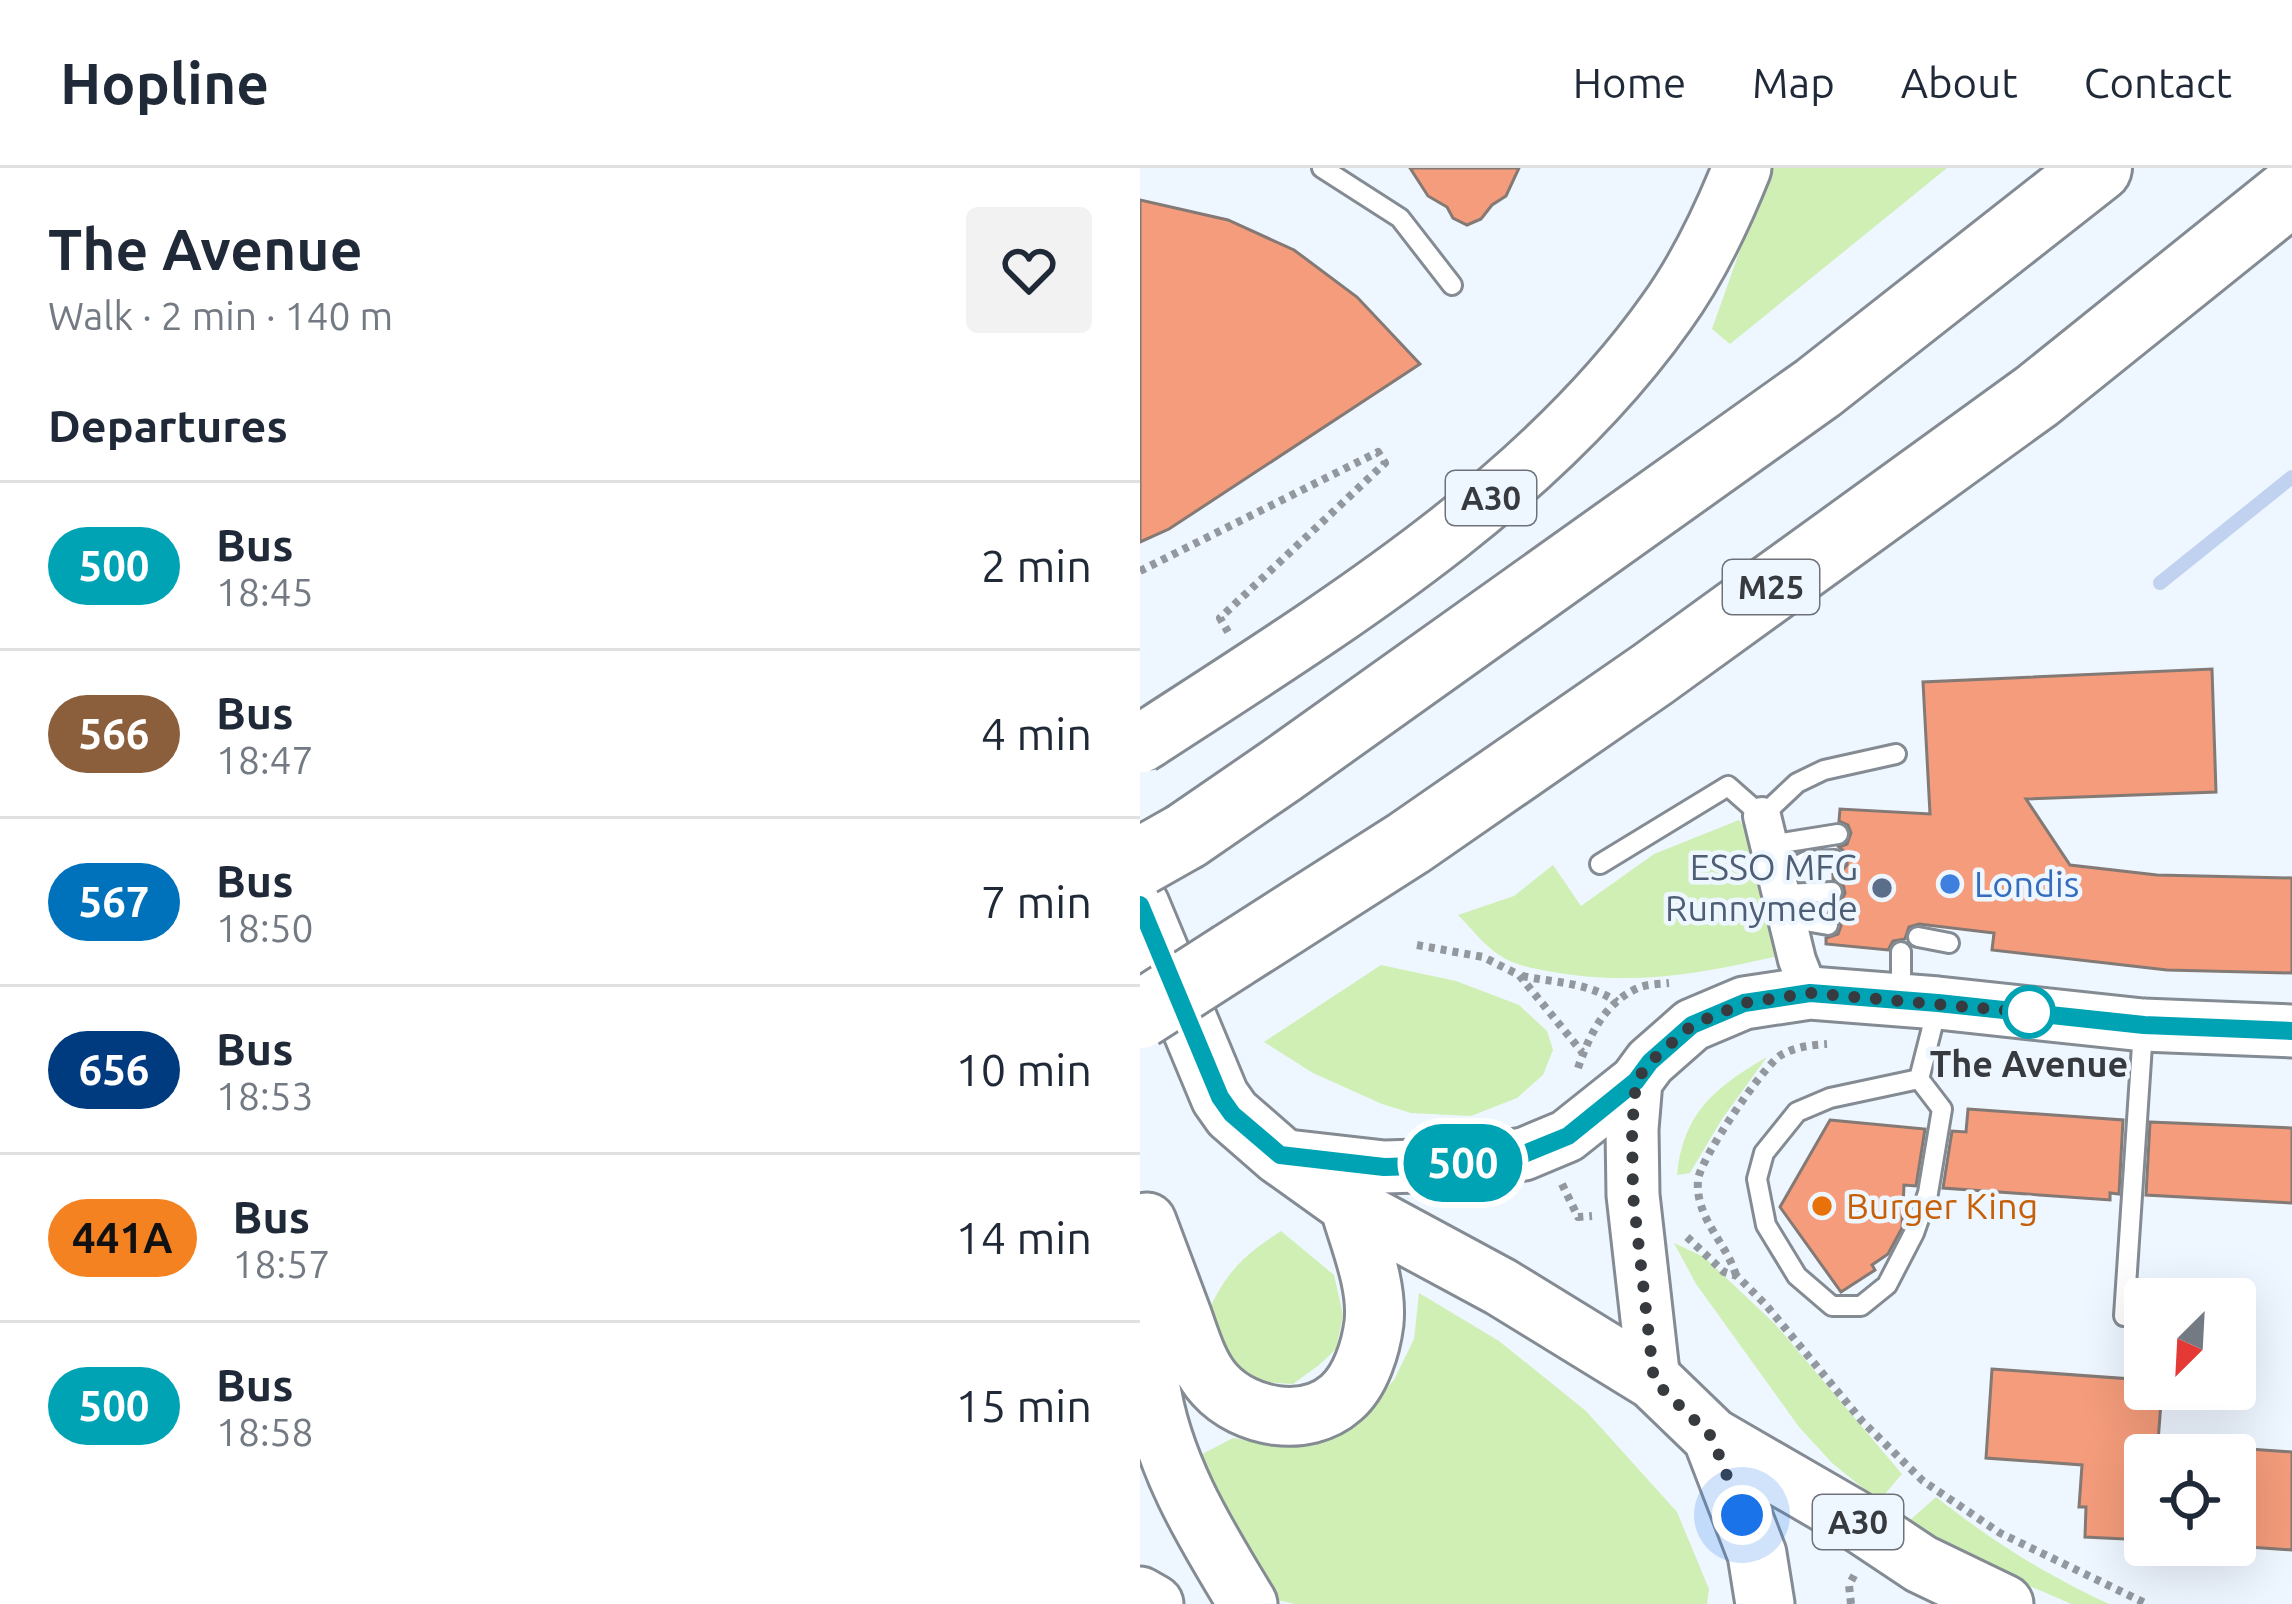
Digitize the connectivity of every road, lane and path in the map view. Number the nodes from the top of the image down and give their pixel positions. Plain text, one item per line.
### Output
1 (1322, 168) edge
2 (1742, 168) edge
3 (2098, 168) edge
4 (2292, 191) edge
5 (1452, 285) dead end
6 (1140, 571) edge
7 (1229, 634) dead end
8 (1144, 741) edge
9 (1897, 754) dead end
10 (1838, 834) dead end
11 (1163, 849) edge
12 (1835, 860) dead end
13 (1600, 864) dead end
14 (1776, 870) junction
15 (1832, 892) dead end
16 (1140, 905) edge
17 (1828, 925) dead end
18 (1918, 937) dead end
19 (1949, 943) dead end
20 (1417, 945) dead end
21 (1519, 975) junction
22 (1914, 985) junction
23 (1810, 993) junction
24 (1140, 1015) edge
25 (2144, 1025) junction
26 (2292, 1031) edge
27 (1838, 1044) dead end
28 (1919, 1079) junction
29 (1636, 1081) junction
30 (1280, 1155) junction
31 (1561, 1182) dead end
32 (1349, 1205) junction
33 (1144, 1208) edge
34 (1597, 1216) dead end
35 (1683, 1233) dead end
36 (1737, 1276) junction
37 (2127, 1278) edge
38 (1654, 1381) junction
39 (1712, 1437) junction
40 (1140, 1596) edge
41 (1154, 1604) edge
42 (1248, 1604) edge
43 (1765, 1604) edge
44 (2004, 1604) edge
45 (2147, 1604) edge

1 - 5 lane
2 - 8 main road, A30
3 - 11 highway
4 - 24 highway, M25, bridge
6 - 7 path
9 - 14 lane
10 - 14 lane
12 - 14 lane
13 - 14 lane
14 - 15 lane
14 - 17 lane
14 - 23 street
16 - 30 main road, A30
18 - 19 lane
20 - 21 path
21 - 21 path
22 - 23 main road
22 - 25 main road
22 - 28 lane
23 - 29 main road
25 - 26 main road
25 - 37 lane
27 - 36 path
28 - 28 lane
29 - 30 main road
29 - 38 main road
30 - 32 main road, A30
31 - 34 path
32 - 33 main road
32 - 38 main road, A30
33 - 42 main road
35 - 36 path
36 - 45 path
38 - 39 main road, A30
39 - 43 main road, A30
39 - 44 main road, A30
40 - 41 main road

